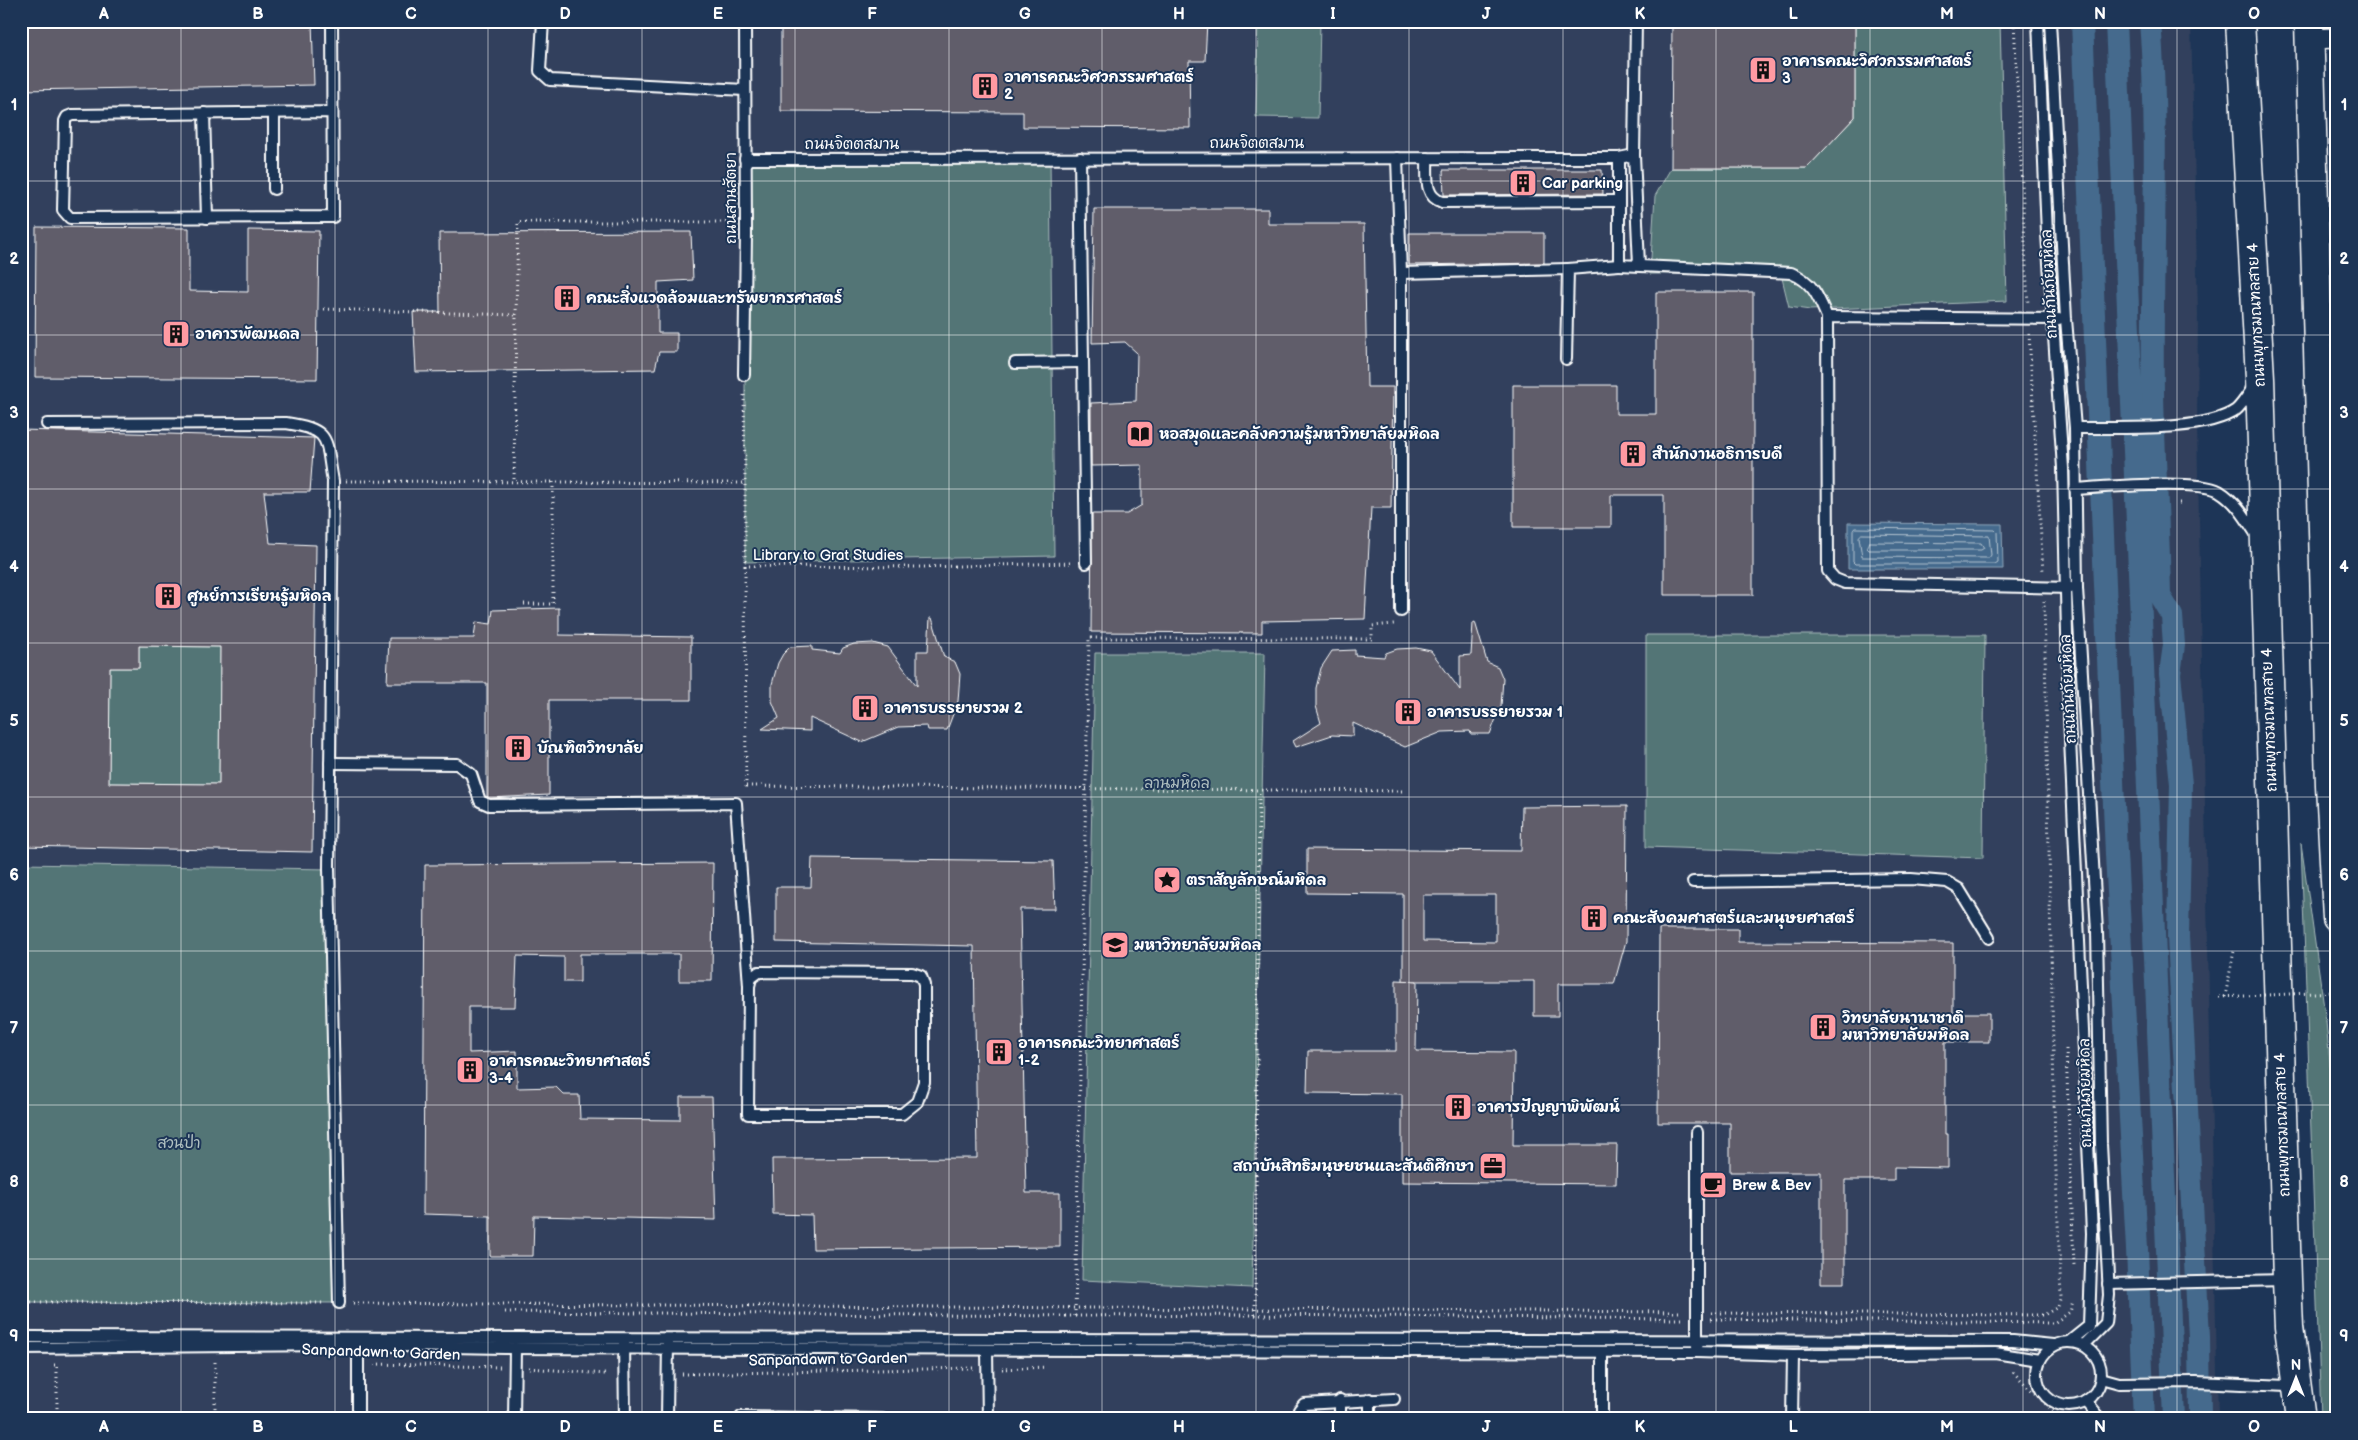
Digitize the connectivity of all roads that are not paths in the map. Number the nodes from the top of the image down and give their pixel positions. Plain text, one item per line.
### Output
1 (332, 21) edge
2 (543, 21) edge
3 (745, 21) edge
4 (1636, 21) edge
5 (2038, 21) edge
6 (2050, 21) edge
7 (2240, 21) edge
8 (2309, 30) edge
9 (2337, 38) edge
10 (745, 90) junction
11 (274, 112) junction
12 (332, 112) junction
13 (204, 113) junction
14 (1634, 155) junction
15 (1080, 158) junction
16 (1397, 158) junction
17 (1427, 158) junction
18 (1619, 158) junction
19 (745, 159) junction
20 (274, 189) dead end
21 (1619, 200) junction
22 (207, 218) junction
23 (1619, 265) junction
24 (1640, 265) junction
25 (1568, 269) junction
26 (1401, 273) junction
27 (1827, 317) junction
28 (2053, 319) junction
29 (2066, 319) junction
30 (1566, 359) dead end
31 (1083, 362) junction
32 (1015, 363) dead end
33 (744, 375) road end
34 (2260, 378) junction
35 (47, 424) dead end
36 (2075, 428) junction
37 (2075, 489) junction
38 (2263, 544) junction
39 (1086, 563) road end
40 (2066, 588) junction
41 (2078, 588) junction
42 (1397, 613) road end
43 (330, 763) junction
44 (2333, 785) edge
45 (1693, 882) dead end
46 (2337, 918) edge
47 (1989, 938) dead end
48 (749, 986) junction
49 (1697, 1132) dead end
50 (2287, 1280) junction
51 (2108, 1284) junction
52 (339, 1303) dead end
53 (2289, 1326) junction
54 (21, 1337) edge
55 (1697, 1340) junction
56 (2068, 1342) junction
57 (624, 1343) junction
58 (668, 1343) junction
59 (358, 1345) junction
60 (2053, 1345) junction
61 (2084, 1345) junction
62 (21, 1348) edge
63 (514, 1348) junction
64 (987, 1350) junction
65 (1602, 1352) junction
66 (1697, 1352) junction
67 (1793, 1355) junction
68 (2039, 1360) junction
69 (2101, 1378) junction
70 (2286, 1386) junction
71 (1370, 1399) junction
72 (1394, 1399) dead end
73 (1340, 1400) junction
74 (2086, 1402) junction
75 (741, 1417) dead end
76 (2296, 1418) edge
77 (358, 1419) edge
78 (514, 1419) edge
79 (625, 1419) edge
80 (667, 1419) edge
81 (882, 1419) edge
82 (988, 1419) edge
83 (1299, 1419) edge
84 (1340, 1419) edge
85 (1370, 1419) edge
86 (1602, 1419) edge
87 (1792, 1419) edge
88 (2101, 1419) edge

1 - 12 lane
2 - 10 lane
3 - 10 lane, ถนนสานสัตยา
4 - 14 lane
5 - 28 lane, ถนนกันภัยมหิดล
6 - 29 lane, ถนนกันภัยมหิดล
7 - 34 main road, ถนนพุทธมณฑลสาย 4
8 - 9 street
8 - 44 main road
10 - 19 lane, ถนนสานสัตยา
11 - 12 lane
11 - 13 lane
11 - 20 lane
12 - 22 lane
13 - 22 lane
13 - 22 lane
14 - 18 lane, ถนนจิตตสมาน
14 - 24 lane
15 - 16 lane, ถนนจิตตสมาน
15 - 19 lane, ถนนจิตตสมาน
15 - 31 lane
16 - 17 lane, ถนนจิตตสมาน
16 - 26 lane
17 - 18 lane, ถนนจิตตสมาน
17 - 21 lane
18 - 21 lane
19 - 33 lane, ถนนสานสัตยา
21 - 23 lane
23 - 24 lane
23 - 25 lane
24 - 27 lane
25 - 26 lane
25 - 30 lane
26 - 42 lane
27 - 28 lane
27 - 40 lane
28 - 29 lane
28 - 40 lane, ถนนกันภัยมหิดล
29 - 36 lane, ถนนกันภัยมหิดล
31 - 32 lane
31 - 39 lane
34 - 36 lane
34 - 38 main road, ถนนพุทธมณฑลสาย 4
35 - 43 lane
36 - 37 lane, ถนนกันภัยมหิดล
37 - 38 lane
37 - 41 lane, ถนนกันภัยมหิดล
38 - 50 main road, ถนนพุทธมณฑลสาย 4
40 - 41 lane
40 - 56 lane, ถนนกันภัยมหิดล
41 - 51 lane, ถนนกันภัยมหิดล
43 - 48 lane
43 - 52 lane
44 - 46 main road
45 - 47 lane
48 - 48 lane
49 - 55 lane
50 - 51 lane
50 - 53 main road, ถนนพุทธมณฑลสาย 4
51 - 61 lane, ถนนกันภัยมหิดล
53 - 70 main road
53 - 76 main road, ถนนพุทธมณฑลสาย 4
54 - 57 lane
55 - 58 lane
55 - 60 lane
55 - 66 lane
56 - 60 lane
56 - 61 lane
57 - 58 lane
57 - 63 lane
57 - 79 lane
58 - 64 lane
58 - 80 lane
59 - 62 lane
59 - 63 lane
59 - 77 lane
60 - 68 lane
61 - 69 lane
63 - 78 lane
64 - 65 lane
64 - 82 lane
65 - 66 lane
65 - 86 lane
66 - 67 lane
67 - 68 lane
67 - 87 lane
68 - 74 lane
69 - 70 lane
69 - 74 lane
70 - 76 main road
71 - 72 lane
71 - 73 lane
71 - 85 lane
73 - 83 lane
73 - 84 lane
74 - 88 lane
75 - 81 lane

